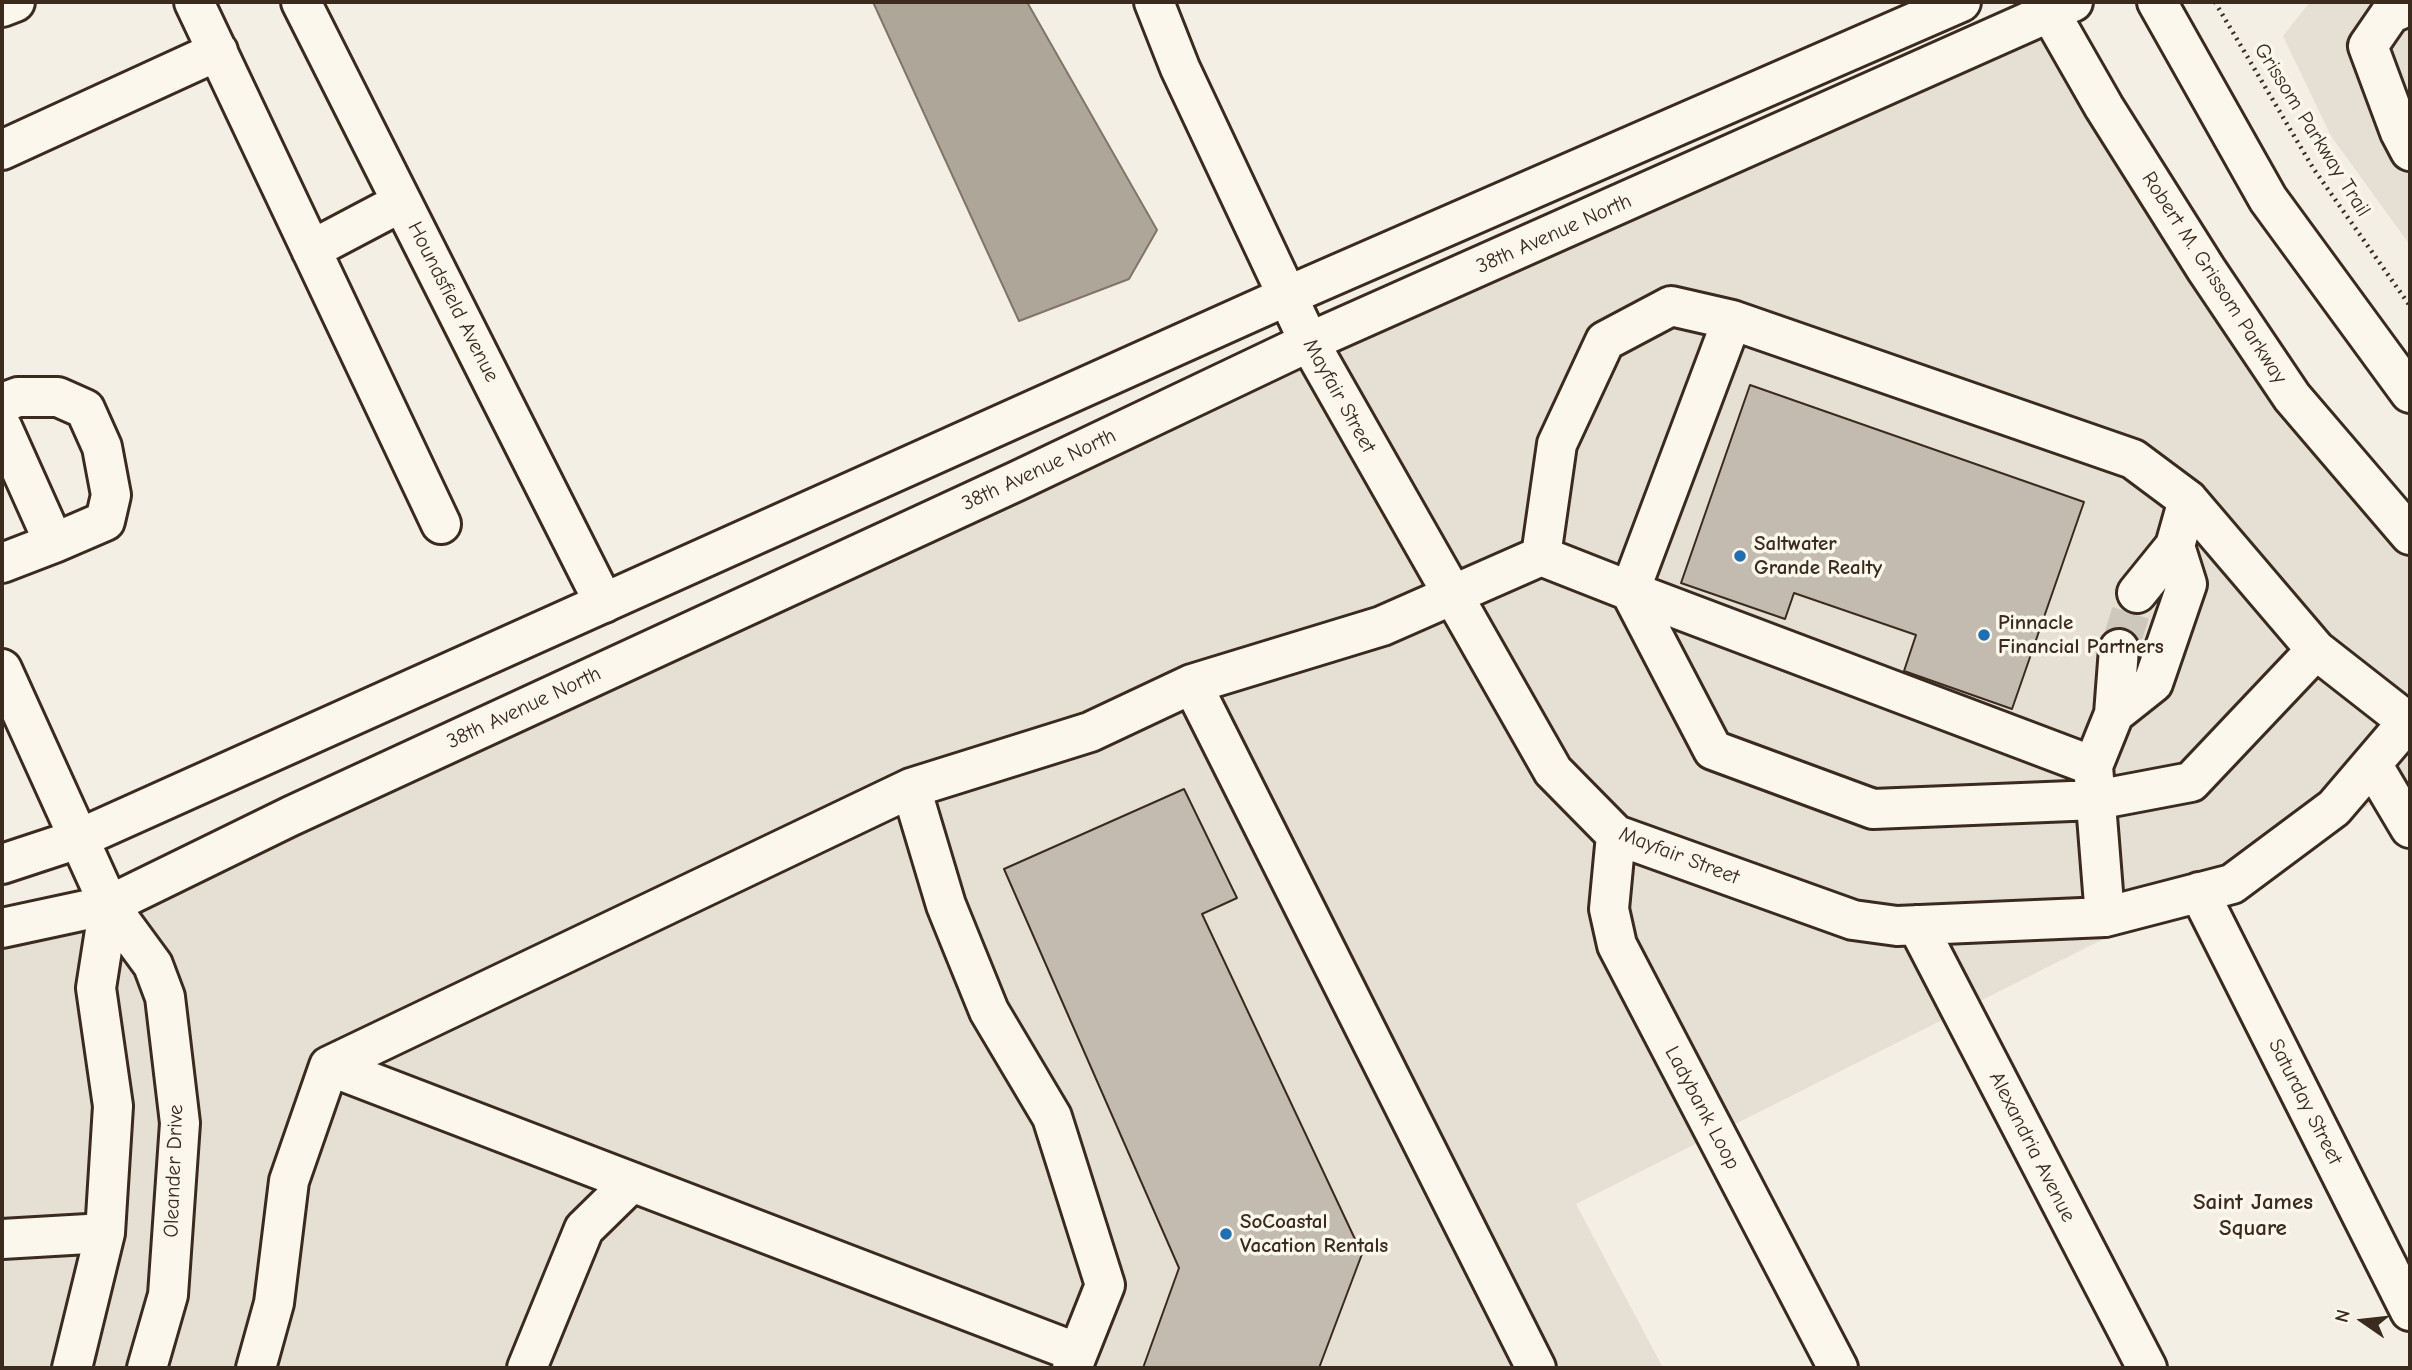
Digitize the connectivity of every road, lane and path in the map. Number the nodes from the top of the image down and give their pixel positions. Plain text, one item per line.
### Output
1 (15, 2) edge
2 (194, 2) edge
3 (301, 2) edge
4 (1154, 2) edge
5 (1961, 2) edge
6 (2157, 2) edge
7 (2215, 2) edge
8 (2056, 5) edge
9 (2410, 5) edge
10 (2, 8) edge
11 (218, 51) junction
12 (2, 149) edge
13 (2410, 151) edge
14 (402, 202) junction
15 (311, 250) junction
16 (1287, 296) junction
17 (2410, 306) edge
18 (1732, 320) junction
19 (1309, 342) junction
20 (2410, 393) edge
21 (2, 403) edge
22 (2, 427) edge
23 (2188, 500) junction
24 (441, 524) dead end
25 (2410, 535) edge
26 (54, 543) junction
27 (2175, 546) junction
28 (1541, 556) junction
29 (2, 563) edge
30 (1630, 591) junction
31 (2137, 593) tunnel mouth
32 (1451, 595) junction
33 (604, 603) junction
34 (2119, 649) tunnel mouth
35 (2316, 650) junction
36 (2, 669) edge
37 (1192, 684) junction
38 (2114, 714) junction
39 (2409, 720) edge
40 (2372, 764) junction
41 (2095, 783) junction
42 (911, 788) junction
43 (2410, 828) edge
44 (1616, 835) junction
45 (78, 839) junction
46 (2, 864) edge
47 (2199, 892) junction
48 (108, 905) junction
49 (2105, 917) junction
50 (1917, 925) junction
51 (2, 928) edge
52 (328, 1066) junction
53 (632, 1182) junction
54 (105, 1234) junction
55 (2, 1239) edge
56 (2410, 1311) edge
57 (1075, 1361) edge
58 (72, 1368) edge
59 (146, 1368) edge
60 (256, 1368) edge
61 (527, 1368) edge
62 (1536, 1368) edge
63 (1838, 1368) edge
64 (2147, 1368) edge

1 - 10 main road
2 - 11 main road
3 - 14 main road, Houndsfield Avenue
4 - 16 main road, Mayfair Street
5 - 16 main road
6 - 20 main road
7 - 17 path, Grissom Parkway Trail
8 - 19 main road, 38th Avenue North
8 - 25 main road, Robert M. Grissom Parkway
9 - 13 main road
11 - 12 main road
11 - 15 main road
14 - 15 main road
14 - 33 main road, Houndsfield Avenue
15 - 24 main road
16 - 19 main road, Mayfair Street
16 - 33 main road
18 - 23 main road
18 - 28 main road
18 - 30 main road
19 - 32 main road, Mayfair Street
19 - 48 main road, 38th Avenue North
21 - 26 main road
22 - 26 main road
23 - 27 main road
23 - 35 main road
26 - 29 main road
27 - 31 main road
27 - 38 main road
28 - 30 main road
28 - 32 main road
30 - 41 main road
30 - 41 main road
32 - 37 main road
32 - 44 main road, Mayfair Street
33 - 45 main road
34 - 38 main road
35 - 39 main road
35 - 41 main road
36 - 45 main road, Oleander Drive
37 - 42 main road
37 - 62 main road
38 - 41 main road
39 - 40 main road, Mayfair Street
40 - 43 main road
40 - 47 main road, Mayfair Street
41 - 49 main road
42 - 52 main road
42 - 57 main road
44 - 50 main road, Mayfair Street
44 - 63 main road, Ladybank Loop
45 - 46 main road
45 - 48 main road, Oleander Drive
47 - 49 main road, Mayfair Street
47 - 56 main road, Saturday Street
48 - 51 main road, 38th Avenue North
48 - 54 main road
48 - 59 main road, Oleander Drive
49 - 50 main road, Mayfair Street
50 - 64 main road, Alexandria Avenue
52 - 53 main road
52 - 60 main road
53 - 57 main road
53 - 61 main road
54 - 55 main road
54 - 58 main road

